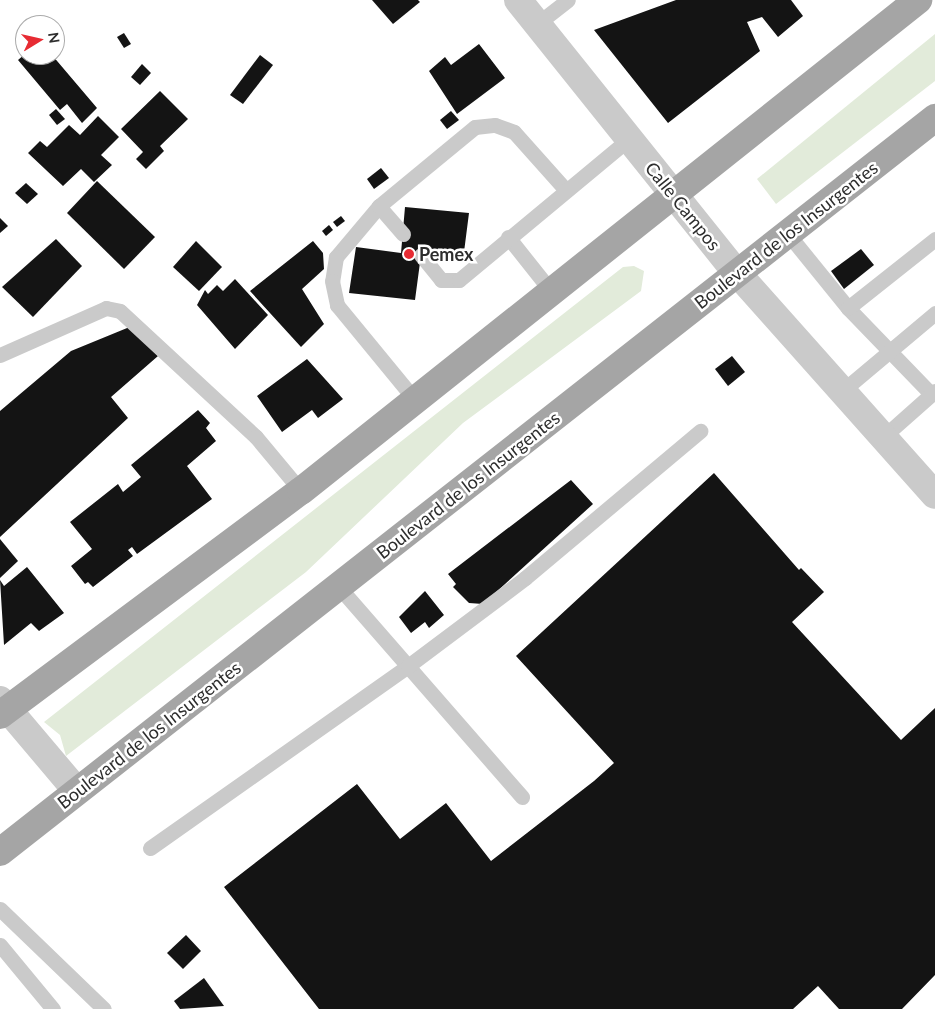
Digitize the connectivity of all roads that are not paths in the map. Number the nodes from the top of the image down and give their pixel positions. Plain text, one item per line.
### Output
1 (518, 0) edge
2 (568, 0) edge
3 (918, 0) edge
4 (537, 24) junction
5 (935, 118) edge
6 (630, 139) junction
7 (565, 189) junction
8 (673, 193) junction
9 (379, 206) junction
10 (403, 234) dead end
11 (788, 234) junction
12 (508, 237) junction
13 (935, 239) edge
14 (420, 255) dead end
15 (738, 273) junction
16 (551, 291) junction
17 (848, 308) junction
18 (935, 313) edge
19 (888, 350) junction
20 (0, 354) edge
21 (841, 392) junction
22 (933, 392) edge
23 (415, 400) junction
24 (700, 431) dead end
25 (882, 438) junction
26 (301, 491) junction
27 (935, 495) edge
28 (338, 586) junction
29 (408, 666) junction
30 (3, 708) edge
31 (77, 791) junction
32 (522, 797) dead end
33 (150, 848) dead end
34 (0, 852) edge
35 (0, 909) edge
36 (0, 945) edge
37 (53, 1009) edge
38 (104, 1009) edge

1 - 4 street, Calle Campos
2 - 4 lane
3 - 8 main road
4 - 6 street, Calle Campos
5 - 11 main road, Boulevard de los Insurgentes
6 - 7 lane
6 - 8 street, Calle Campos
7 - 9 lane
7 - 12 lane
8 - 15 street, Calle Campos
8 - 16 main road
9 - 10 lane
9 - 23 lane
11 - 15 main road, Boulevard de los Insurgentes
11 - 17 lane
12 - 14 lane
12 - 16 lane
13 - 17 lane
15 - 21 street, Calle Campos
15 - 28 main road, Boulevard de los Insurgentes
16 - 23 main road
17 - 19 lane
18 - 19 lane
19 - 21 lane
19 - 22 lane
20 - 26 lane
21 - 25 street, Calle Campos
22 - 25 lane
23 - 26 main road
24 - 29 lane
25 - 27 street, Calle Campos
26 - 30 main road
28 - 29 lane
28 - 31 main road, Boulevard de los Insurgentes
29 - 32 lane
29 - 33 lane
30 - 31 street
31 - 34 main road, Boulevard de los Insurgentes
35 - 38 lane
36 - 37 lane

